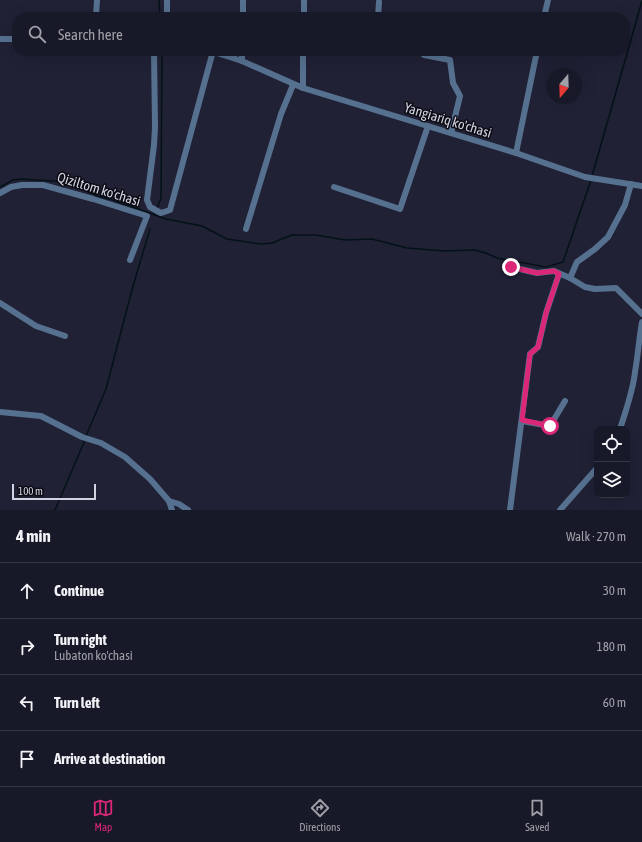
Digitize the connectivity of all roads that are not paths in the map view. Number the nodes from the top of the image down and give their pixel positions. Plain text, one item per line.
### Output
1 (96, 0) edge
2 (167, 0) edge
3 (244, 0) edge
4 (304, 0) edge
5 (548, 0) edge
6 (379, 2) dead end
7 (96, 12) edge
8 (167, 12) edge
9 (243, 12) edge
10 (304, 12) edge
11 (378, 12) edge
12 (545, 12) edge
13 (0, 38) edge
14 (12, 39) edge
15 (154, 56) edge
16 (211, 56) edge
17 (227, 56) edge
18 (242, 56) edge
19 (303, 56) edge
20 (429, 56) edge
21 (535, 56) edge
22 (242, 61) junction
23 (294, 85) junction
24 (303, 88) junction
25 (428, 126) junction
26 (451, 133) junction
27 (516, 153) junction
28 (631, 184) junction
29 (642, 186) edge
30 (334, 187) dead end
31 (0, 193) edge
32 (246, 229) dead end
33 (130, 260) dead end
34 (511, 267) dead end
35 (559, 274) junction
36 (570, 278) junction
37 (0, 303) edge
38 (642, 314) edge
39 (642, 322) edge
40 (65, 336) dead end
41 (565, 401) dead end
42 (0, 412) edge
43 (522, 420) junction
44 (621, 426) edge
45 (594, 471) edge
46 (169, 501) junction
47 (172, 510) edge
48 (188, 510) edge
49 (510, 510) edge
50 (560, 510) edge

1 - 7 street
2 - 8 street
3 - 9 street
4 - 10 street
5 - 12 street
6 - 11 street
13 - 14 street
15 - 16 street, Yangiariq ko'chasi
17 - 22 street, Yangiariq ko'chasi
18 - 22 street
19 - 24 street
20 - 26 street
21 - 27 street
22 - 23 street, Yangiariq ko'chasi
23 - 24 street, Yangiariq ko'chasi
23 - 32 street
24 - 25 street, Yangiariq ko'chasi
25 - 26 street, Yangiariq ko'chasi
25 - 30 street
26 - 27 street, Yangiariq ko'chasi
27 - 28 street, Yangiariq ko'chasi
28 - 29 street, Yangiariq ko'chasi
28 - 36 street
31 - 33 street, Qiziltom ko'chasi
34 - 35 street
35 - 36 street
35 - 43 street
36 - 38 street
37 - 40 street
39 - 44 street
41 - 43 street
42 - 46 street
43 - 49 street
45 - 50 street
46 - 47 street
46 - 48 street

